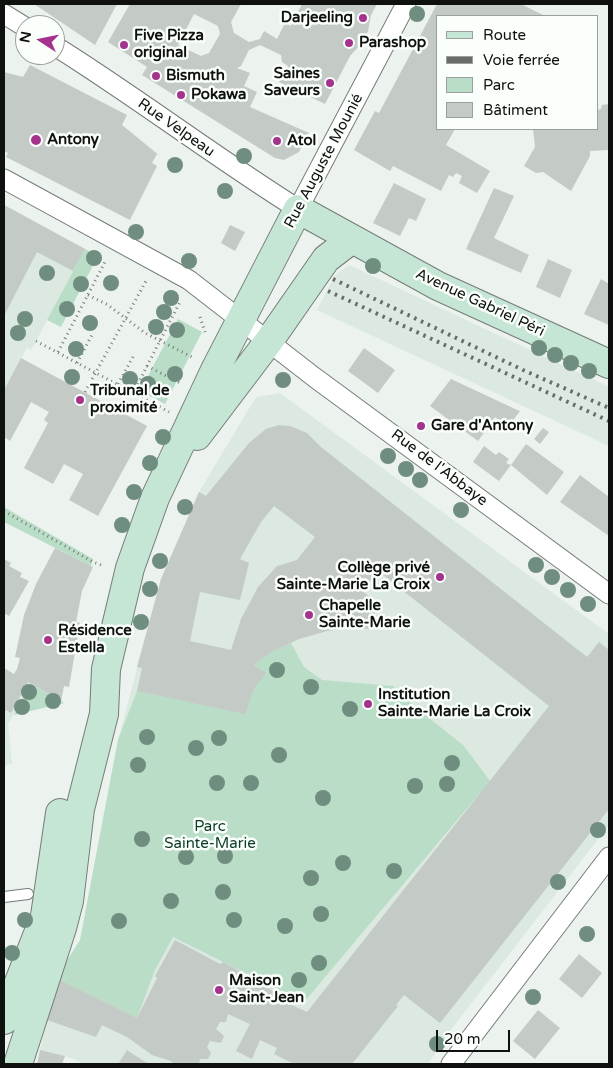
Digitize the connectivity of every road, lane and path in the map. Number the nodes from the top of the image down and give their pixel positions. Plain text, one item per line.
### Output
1 (404, 5) edge
2 (65, 52) edge
3 (4, 179) edge
4 (298, 209) junction
5 (352, 239) junction
6 (109, 254) dead end
7 (149, 276) dead end
8 (184, 294) dead end
9 (88, 295) junction
10 (197, 311) dead end
11 (124, 318) junction
12 (241, 320) junction
13 (93, 333) dead end
14 (204, 337) dead end
15 (36, 341) dead end
16 (160, 341) junction
17 (269, 341) junction
18 (58, 352) junction
19 (134, 355) dead end
20 (196, 359) dead end
21 (77, 363) junction
22 (609, 364) edge
23 (147, 366) junction
24 (96, 373) junction
25 (187, 376) dead end
26 (118, 384) junction
27 (182, 384) junction
28 (179, 391) dead end
29 (85, 392) dead end
30 (133, 393) junction
31 (172, 404) dead end
32 (168, 411) junction
33 (173, 414) dead end
34 (164, 479) junction
35 (4, 511) edge
36 (130, 568) junction
37 (609, 594) edge
38 (106, 669) junction
39 (609, 857) edge
40 (28, 894) dead end
41 (4, 897) edge
42 (4, 1020) edge
43 (18, 1064) edge
44 (451, 1064) edge

1 - 4 street, Rue Auguste Mounié
2 - 4 street, Rue Velpeau
3 - 12 street, Rue de l'Abbaye
4 - 5 main road, Avenue Gabriel Péri
4 - 12 main road, Rue Auguste Mounié
5 - 17 main road
5 - 22 main road, Avenue Gabriel Péri
6 - 9 path
7 - 11 path
8 - 16 path
9 - 11 path
9 - 18 path
10 - 14 path
11 - 16 path
11 - 24 path
12 - 17 street, Rue de l'Abbaye
12 - 34 main road, Rue Auguste Mounié
13 - 21 path
15 - 18 path
16 - 20 path
16 - 23 path
17 - 34 main road
17 - 37 street, Rue de l'Abbaye
18 - 21 path
19 - 26 path
21 - 24 path
23 - 27 path
23 - 30 path
24 - 26 path
24 - 29 path
25 - 27 path
26 - 30 path
27 - 28 path
30 - 32 path
31 - 32 path
32 - 33 path
34 - 36 main road
35 - 36 path
36 - 38 main road
38 - 42 main road
38 - 43 main road
39 - 44 street
40 - 41 lane

